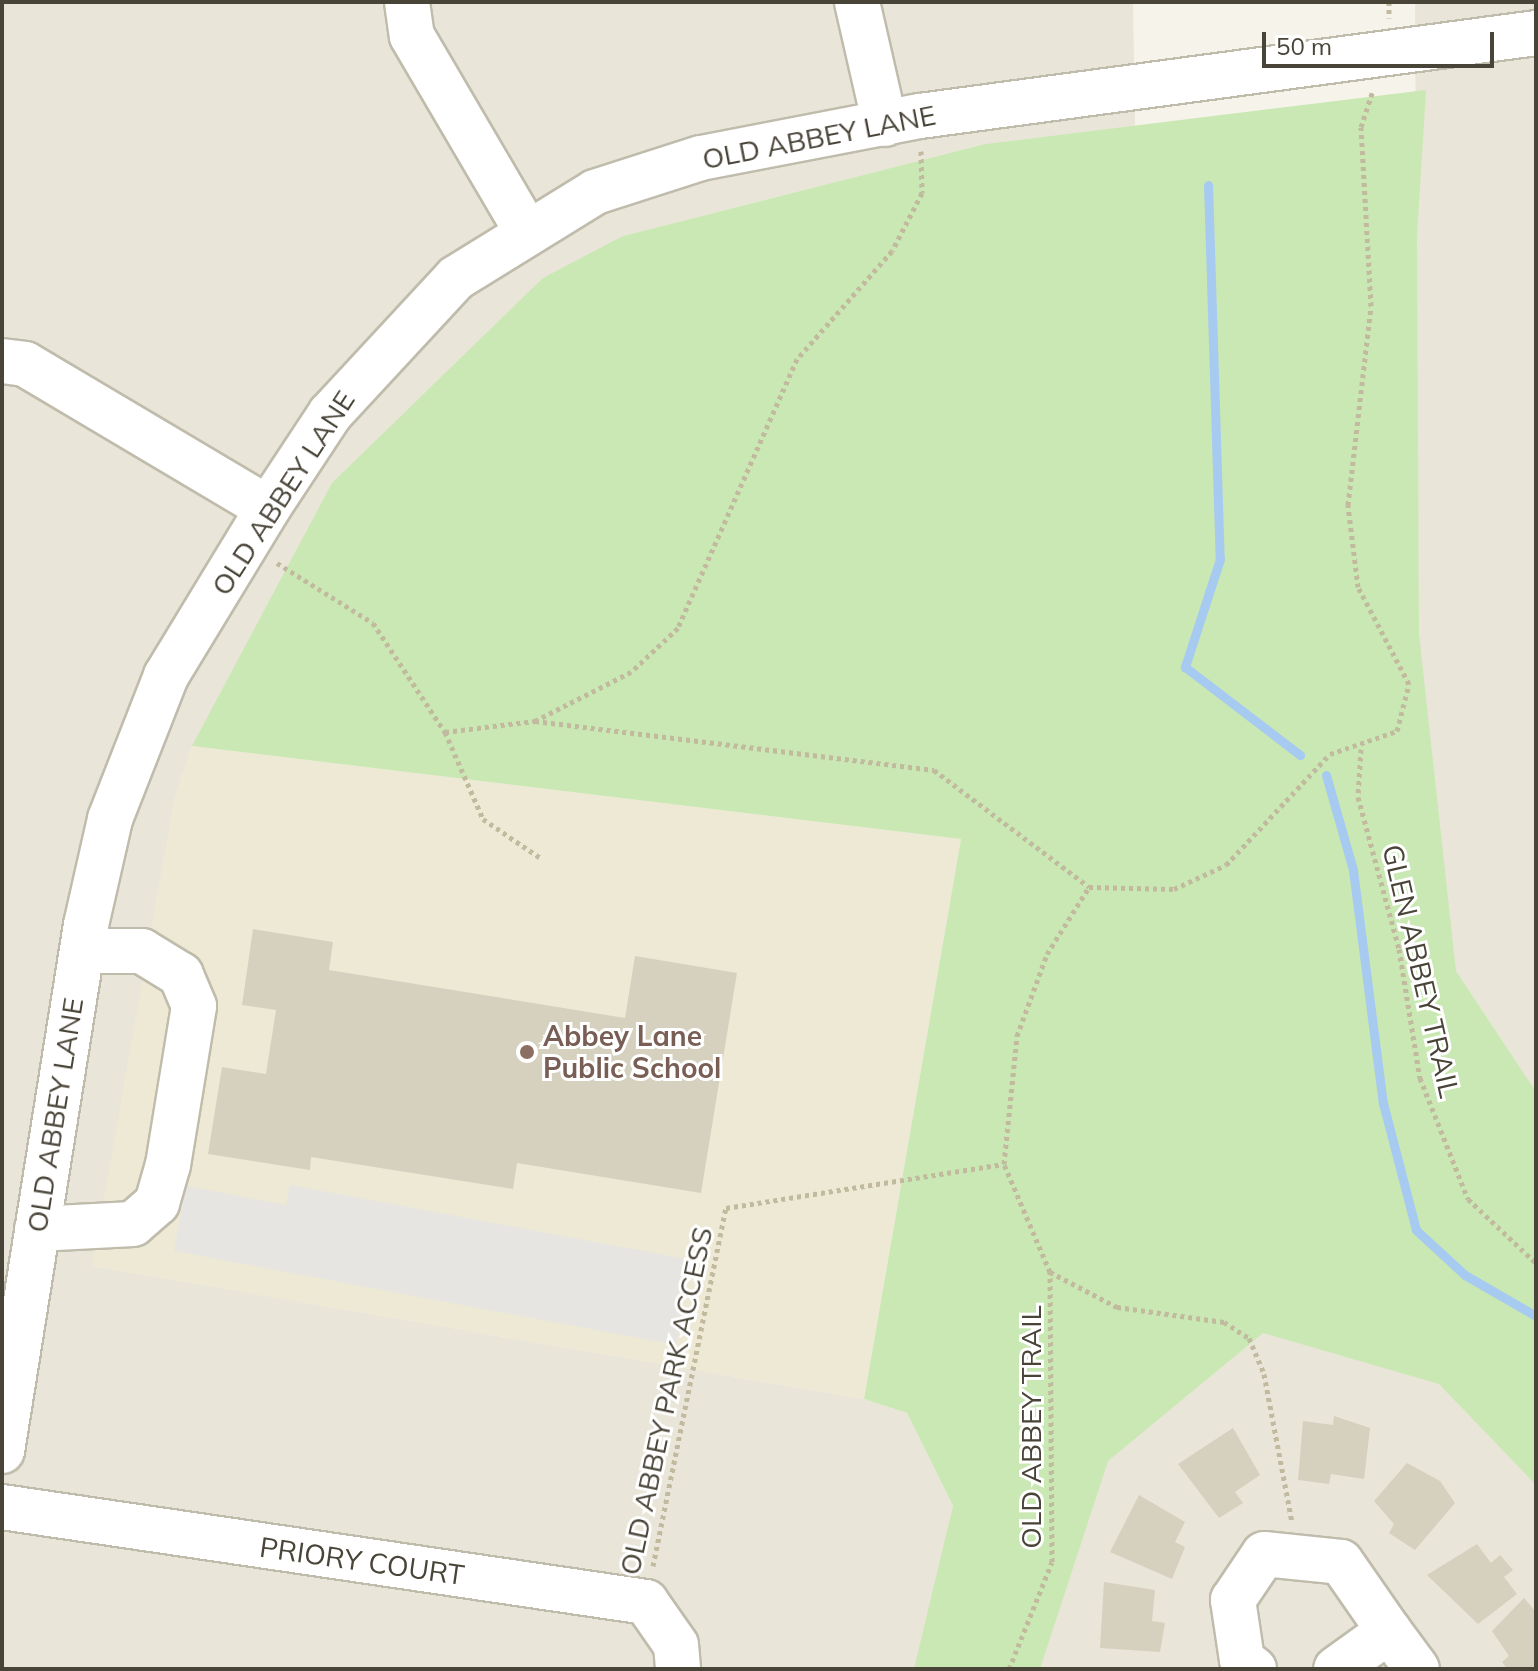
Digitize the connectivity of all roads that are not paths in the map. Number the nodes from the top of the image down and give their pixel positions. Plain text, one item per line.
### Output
1 (407, 2) edge
2 (857, 2) edge
3 (1536, 33) edge
4 (902, 120) junction
5 (526, 230) junction
6 (2, 361) edge
7 (258, 526) junction
8 (82, 951) junction
9 (37, 1229) junction
10 (2, 1451) edge
11 (2, 1507) edge
12 (1389, 1631) junction
13 (678, 1669) edge
14 (1254, 1669) edge
15 (1336, 1669) edge
16 (1417, 1669) edge

1 - 5 street
2 - 4 street
3 - 4 street, OLD ABBEY LANE
4 - 5 street, OLD ABBEY LANE
5 - 7 street, OLD ABBEY LANE
6 - 7 street
7 - 8 street, OLD ABBEY LANE
8 - 9 street, OLD ABBEY LANE
8 - 9 street
9 - 10 street, OLD ABBEY LANE
11 - 13 street, PRIORY COURT
12 - 14 street
12 - 15 street
12 - 16 street

